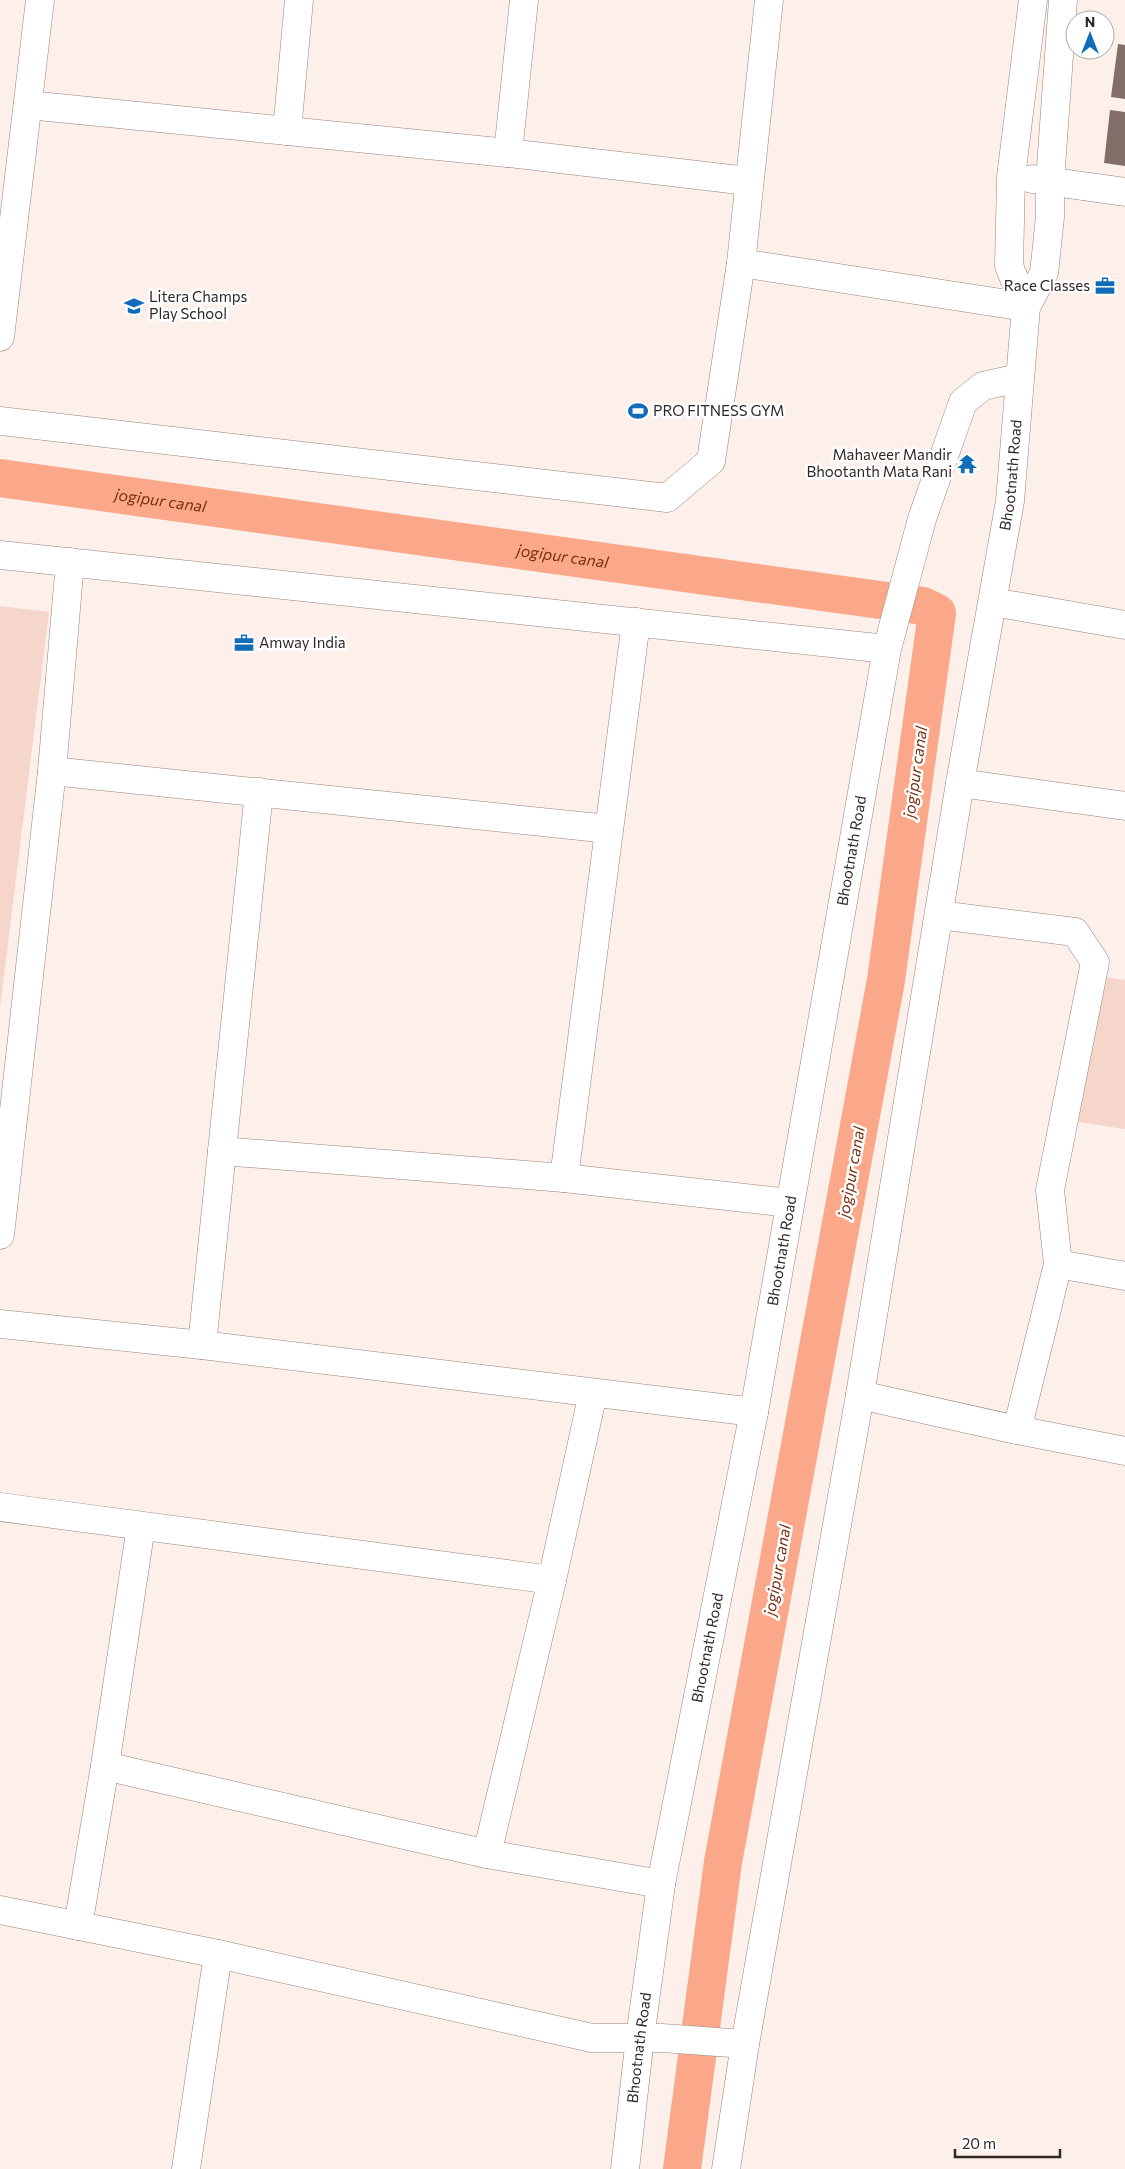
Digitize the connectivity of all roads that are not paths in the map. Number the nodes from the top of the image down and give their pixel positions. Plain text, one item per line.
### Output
1 (40, 0) edge
2 (299, 0) edge
3 (524, 0) edge
4 (769, 0) edge
5 (1033, 0) edge
6 (1063, 0) edge
7 (28, 105) junction
8 (287, 131) junction
9 (508, 153) junction
10 (11, 157) edge
11 (1011, 177) junction
12 (1050, 180) junction
13 (748, 181) junction
14 (1125, 192) edge
15 (741, 263) junction
16 (1026, 307) junction
17 (0, 337) edge
18 (1019, 378) junction
19 (0, 421) edge
20 (0, 555) edge
21 (70, 562) junction
22 (993, 602) junction
23 (636, 622) junction
24 (1125, 625) edge
25 (887, 649) junction
26 (52, 771) junction
27 (960, 784) junction
28 (259, 792) junction
29 (1125, 806) edge
30 (610, 829) junction
31 (939, 915) junction
32 (222, 1151) junction
33 (564, 1178) junction
34 (790, 1204) junction
35 (0, 1235) edge
36 (1058, 1264) junction
37 (1125, 1276) edge
38 (0, 1324) edge
39 (202, 1346) junction
40 (592, 1393) junction
41 (860, 1395) junction
42 (754, 1412) junction
43 (1017, 1430) junction
44 (1125, 1451) edge
45 (0, 1507) edge
46 (141, 1526) junction
47 (552, 1580) junction
48 (105, 1766) junction
49 (487, 1854) junction
50 (661, 1884) junction
51 (0, 1910) edge
52 (78, 1926) junction
53 (218, 1954) junction
54 (651, 2038) junction
55 (745, 2044) junction
56 (186, 2169) edge
57 (625, 2169) edge
58 (726, 2169) edge

1 - 7 street
2 - 8 street
3 - 9 street
4 - 13 street
5 - 11 street, Bhootnath Road
6 - 12 street, Bhootnath Road
7 - 8 street
7 - 10 street
8 - 9 street
9 - 13 street
10 - 17 street
11 - 12 street
11 - 16 street, Bhootnath Road
12 - 14 street
12 - 16 street, Bhootnath Road
13 - 15 street
15 - 16 street
15 - 19 street
16 - 18 street, Bhootnath Road
18 - 22 street, Bhootnath Road
18 - 25 street, Bhootnath Road
20 - 21 street
21 - 23 street
21 - 26 street
22 - 24 street
22 - 27 street, Bhootnath Road
23 - 25 street
23 - 30 street
25 - 34 street, Bhootnath Road
26 - 28 street
26 - 35 street
27 - 29 street
27 - 31 street, Bhootnath Road
28 - 30 street
28 - 32 street
30 - 33 street
31 - 36 street
31 - 41 street, Bhootnath Road
32 - 33 street
32 - 39 street
33 - 34 street
34 - 42 street, Bhootnath Road
36 - 37 street
36 - 43 street
38 - 39 street
39 - 40 street
40 - 42 street
40 - 47 street
41 - 43 street
41 - 55 street, Bhootnath Road
42 - 50 street, Bhootnath Road
43 - 44 street
45 - 46 street
46 - 47 street
46 - 48 street
47 - 49 street
48 - 49 street
48 - 52 street
49 - 50 street
50 - 54 street, Bhootnath Road
51 - 52 street
52 - 53 street
53 - 54 street
53 - 56 street
54 - 55 street
54 - 57 street, Bhootnath Road
55 - 58 street, Bhootnath Road

